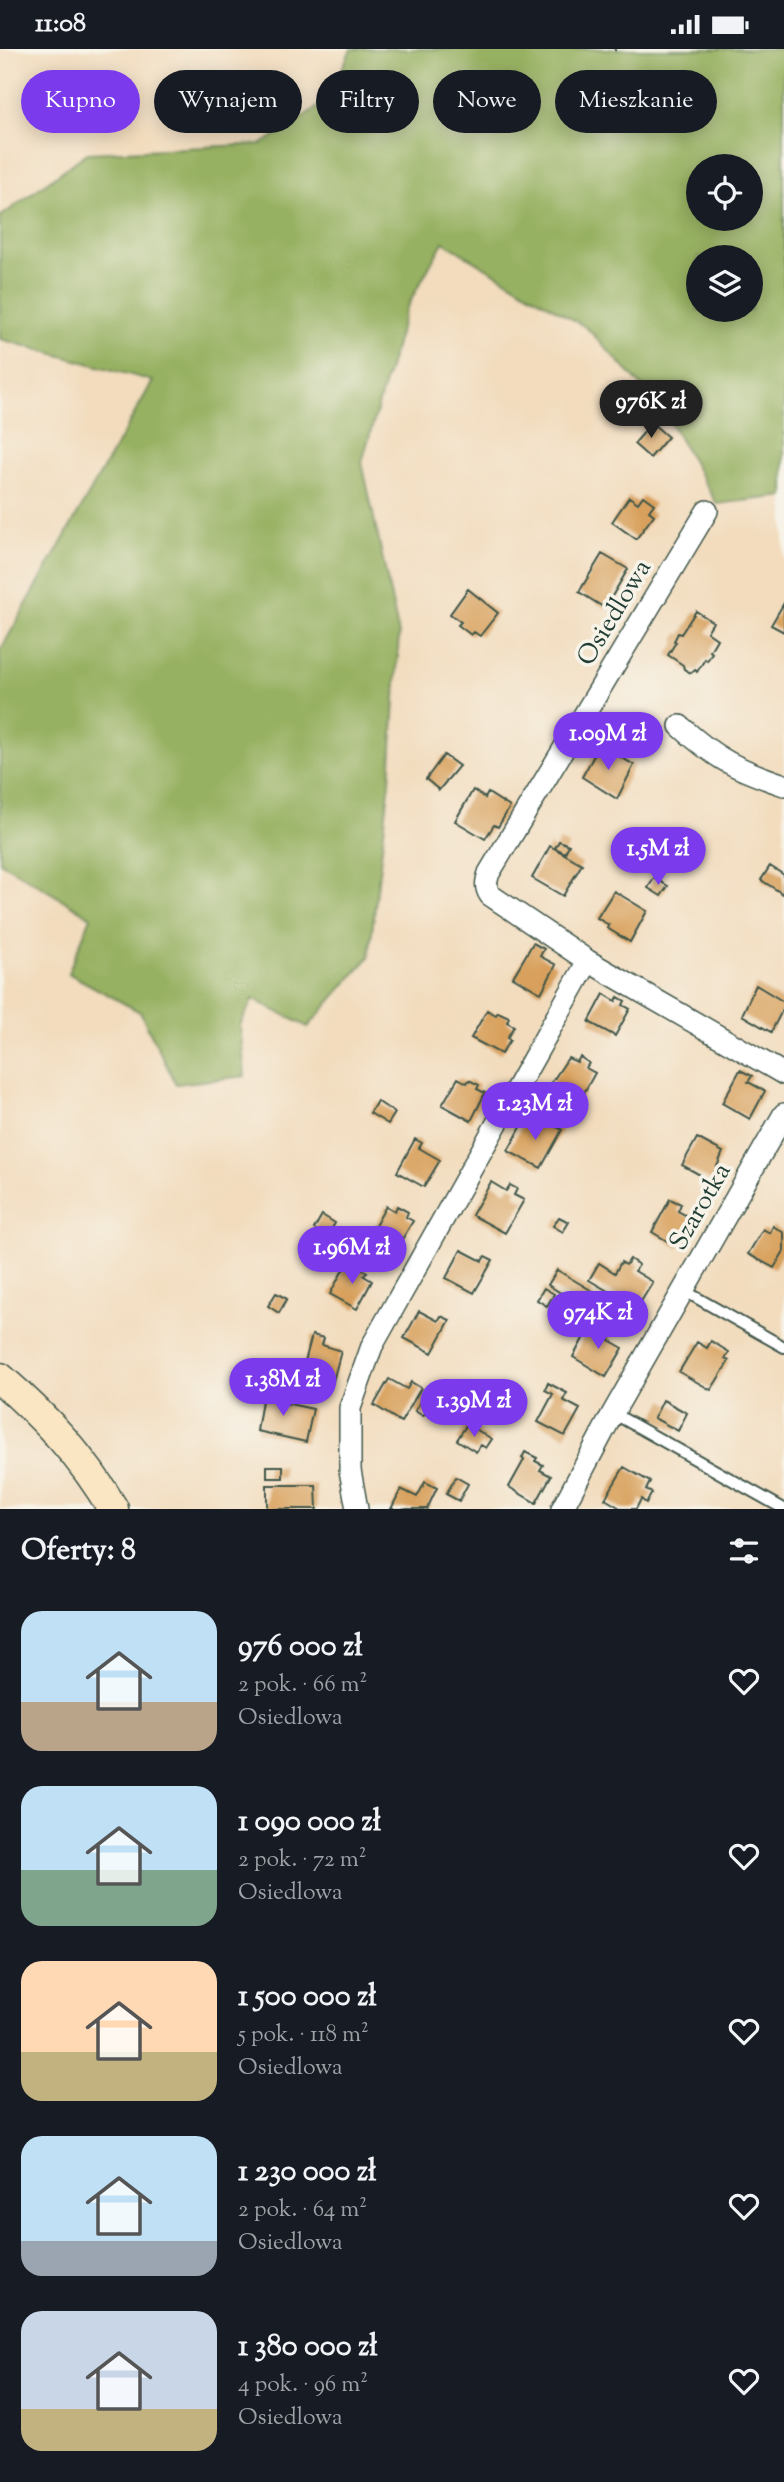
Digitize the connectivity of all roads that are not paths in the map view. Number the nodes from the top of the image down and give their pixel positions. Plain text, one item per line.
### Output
1 (707, 511) dead end
2 (680, 726) dead end
3 (784, 785) edge
4 (588, 961) junction
5 (784, 1074) edge
6 (784, 1114) edge
7 (683, 1290) junction
8 (784, 1347) edge
9 (0, 1378) edge
10 (613, 1413) junction
11 (113, 1509) edge
12 (357, 1509) edge
13 (562, 1509) edge
14 (784, 1509) edge

1 - 4 street, Osiedlowa
2 - 3 street
4 - 5 street, Osiedlowa
4 - 12 street
6 - 7 street, Szarotka
7 - 8 lane
7 - 10 street, Szarotka
9 - 11 main road
10 - 13 street, Szarotka
10 - 14 lane

